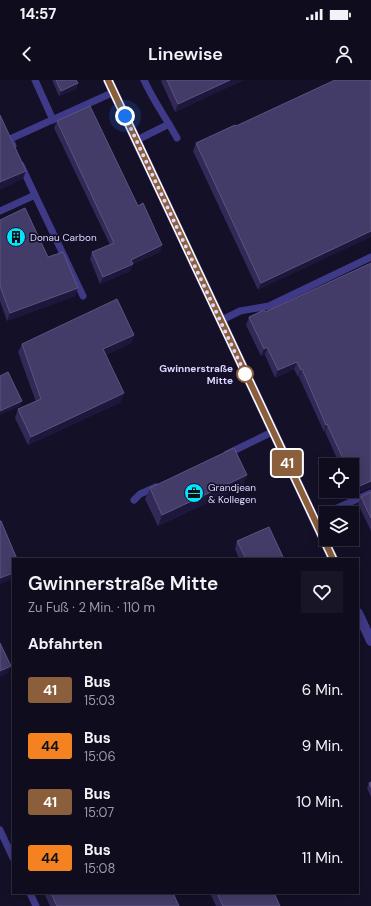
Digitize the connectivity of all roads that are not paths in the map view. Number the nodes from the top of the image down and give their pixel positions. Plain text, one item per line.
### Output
1 (35, 80) edge
2 (108, 80) edge
3 (144, 80) edge
4 (114, 92) junction
5 (53, 120) junction
6 (169, 124) junction
7 (176, 138) dead end
8 (137, 140) junction
9 (35, 195) junction
10 (0, 211) edge
11 (371, 257) edge
12 (83, 296) dead end
13 (220, 321) junction
14 (272, 432) junction
15 (219, 458) edge
16 (162, 484) edge
17 (371, 493) edge
18 (134, 500) dead end
19 (342, 506) edge
20 (319, 516) edge
21 (314, 519) junction
22 (333, 558) edge
23 (359, 615) edge
24 (371, 641) edge
25 (0, 830) edge
26 (12, 856) edge
27 (30, 894) edge
28 (36, 906) edge

1 - 5 lane
2 - 4 street
3 - 6 lane
4 - 5 lane
4 - 8 street
5 - 9 lane
6 - 7 lane
6 - 8 lane
8 - 13 street
9 - 10 lane
9 - 12 lane
11 - 13 lane
13 - 14 street
14 - 15 lane
14 - 21 street
16 - 18 lane
17 - 19 lane
20 - 21 lane
21 - 22 street
23 - 24 street
25 - 26 lane
27 - 28 lane

